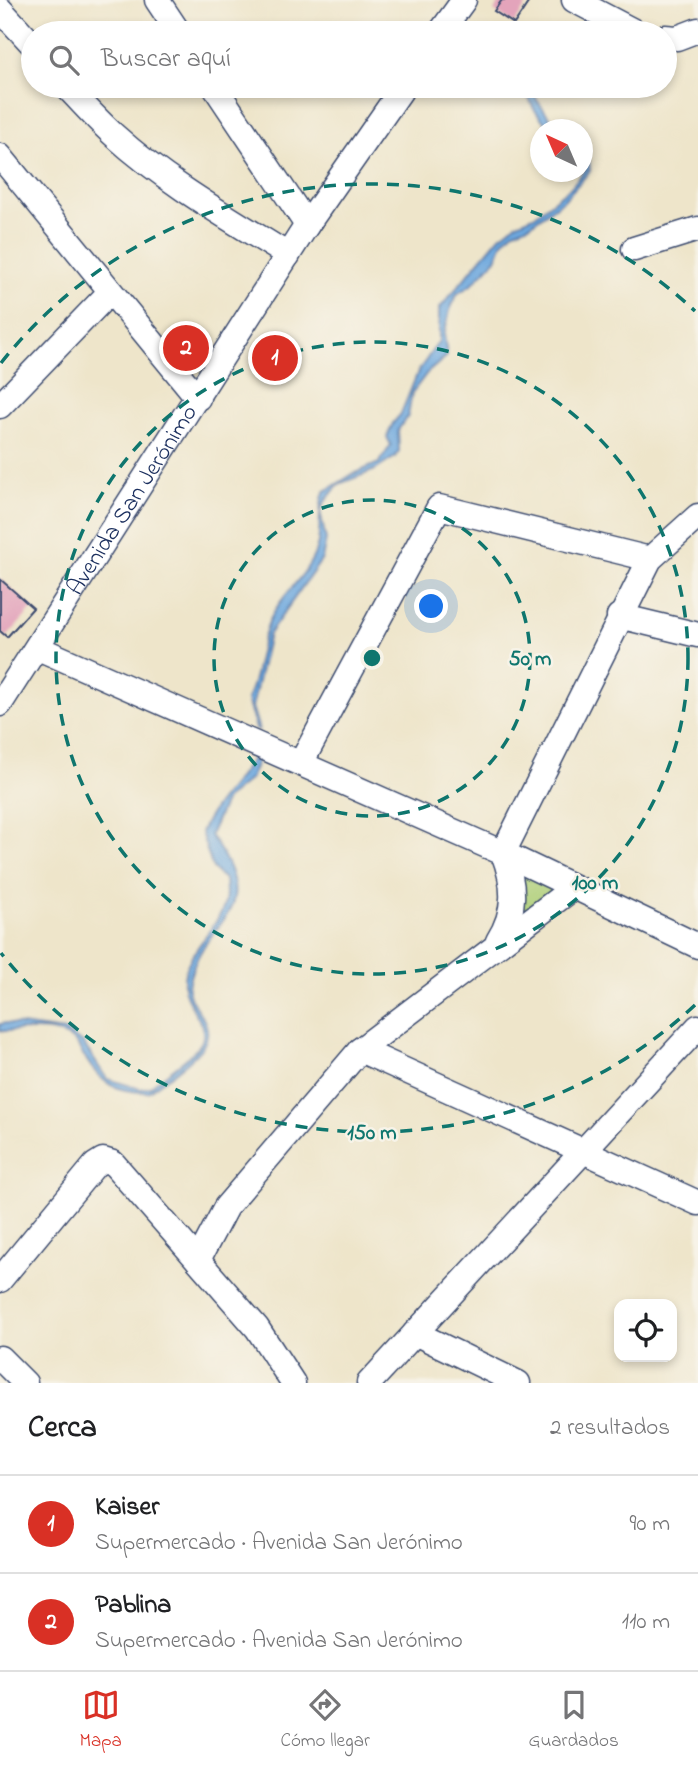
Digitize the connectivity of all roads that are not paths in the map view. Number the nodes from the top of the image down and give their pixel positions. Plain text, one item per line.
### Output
1 (157, 0) edge
2 (574, 0) edge
3 (460, 2) edge
4 (0, 9) edge
5 (171, 21) edge
6 (448, 21) edge
7 (614, 21) edge
8 (698, 30) edge
9 (21, 32) edge
10 (677, 38) edge
11 (78, 98) edge
12 (222, 98) edge
13 (396, 98) edge
14 (2, 164) edge
15 (307, 225) junction
16 (698, 229) edge
17 (634, 249) dead end
18 (288, 255) junction
19 (110, 292) junction
20 (198, 398) junction
21 (0, 406) edge
22 (698, 516) edge
23 (650, 559) junction
24 (619, 616) junction
25 (698, 635) edge
26 (38, 649) junction
27 (0, 704) edge
28 (301, 763) junction
29 (503, 853) junction
30 (573, 888) junction
31 (698, 946) edge
32 (494, 947) junction
33 (698, 1027) edge
34 (360, 1050) junction
35 (584, 1150) junction
36 (698, 1203) edge
37 (198, 1260) junction
38 (0, 1280) edge
39 (415, 1333) junction
40 (0, 1358) edge
41 (25, 1383) edge
42 (293, 1383) edge
43 (369, 1383) edge
44 (518, 1383) edge

1 - 5 street
2 - 7 street
3 - 6 street
4 - 9 street
8 - 10 street
11 - 18 street
12 - 15 street
13 - 15 street, Avenida San Jerónimo
14 - 19 street
15 - 18 street, Avenida San Jerónimo
16 - 17 street
18 - 20 street, Avenida San Jerónimo
19 - 20 street
19 - 21 street
20 - 26 street, Avenida San Jerónimo
22 - 23 street
23 - 24 street
23 - 28 street
24 - 25 street
24 - 29 street
26 - 27 street, Avenida San Jerónimo
26 - 28 street
28 - 29 street
29 - 30 street
29 - 32 street
30 - 31 street
30 - 32 street
32 - 34 street
33 - 35 street
34 - 35 street
34 - 37 street
35 - 36 street
35 - 39 street
37 - 38 street
37 - 42 street
39 - 43 street
39 - 44 street
40 - 41 street

